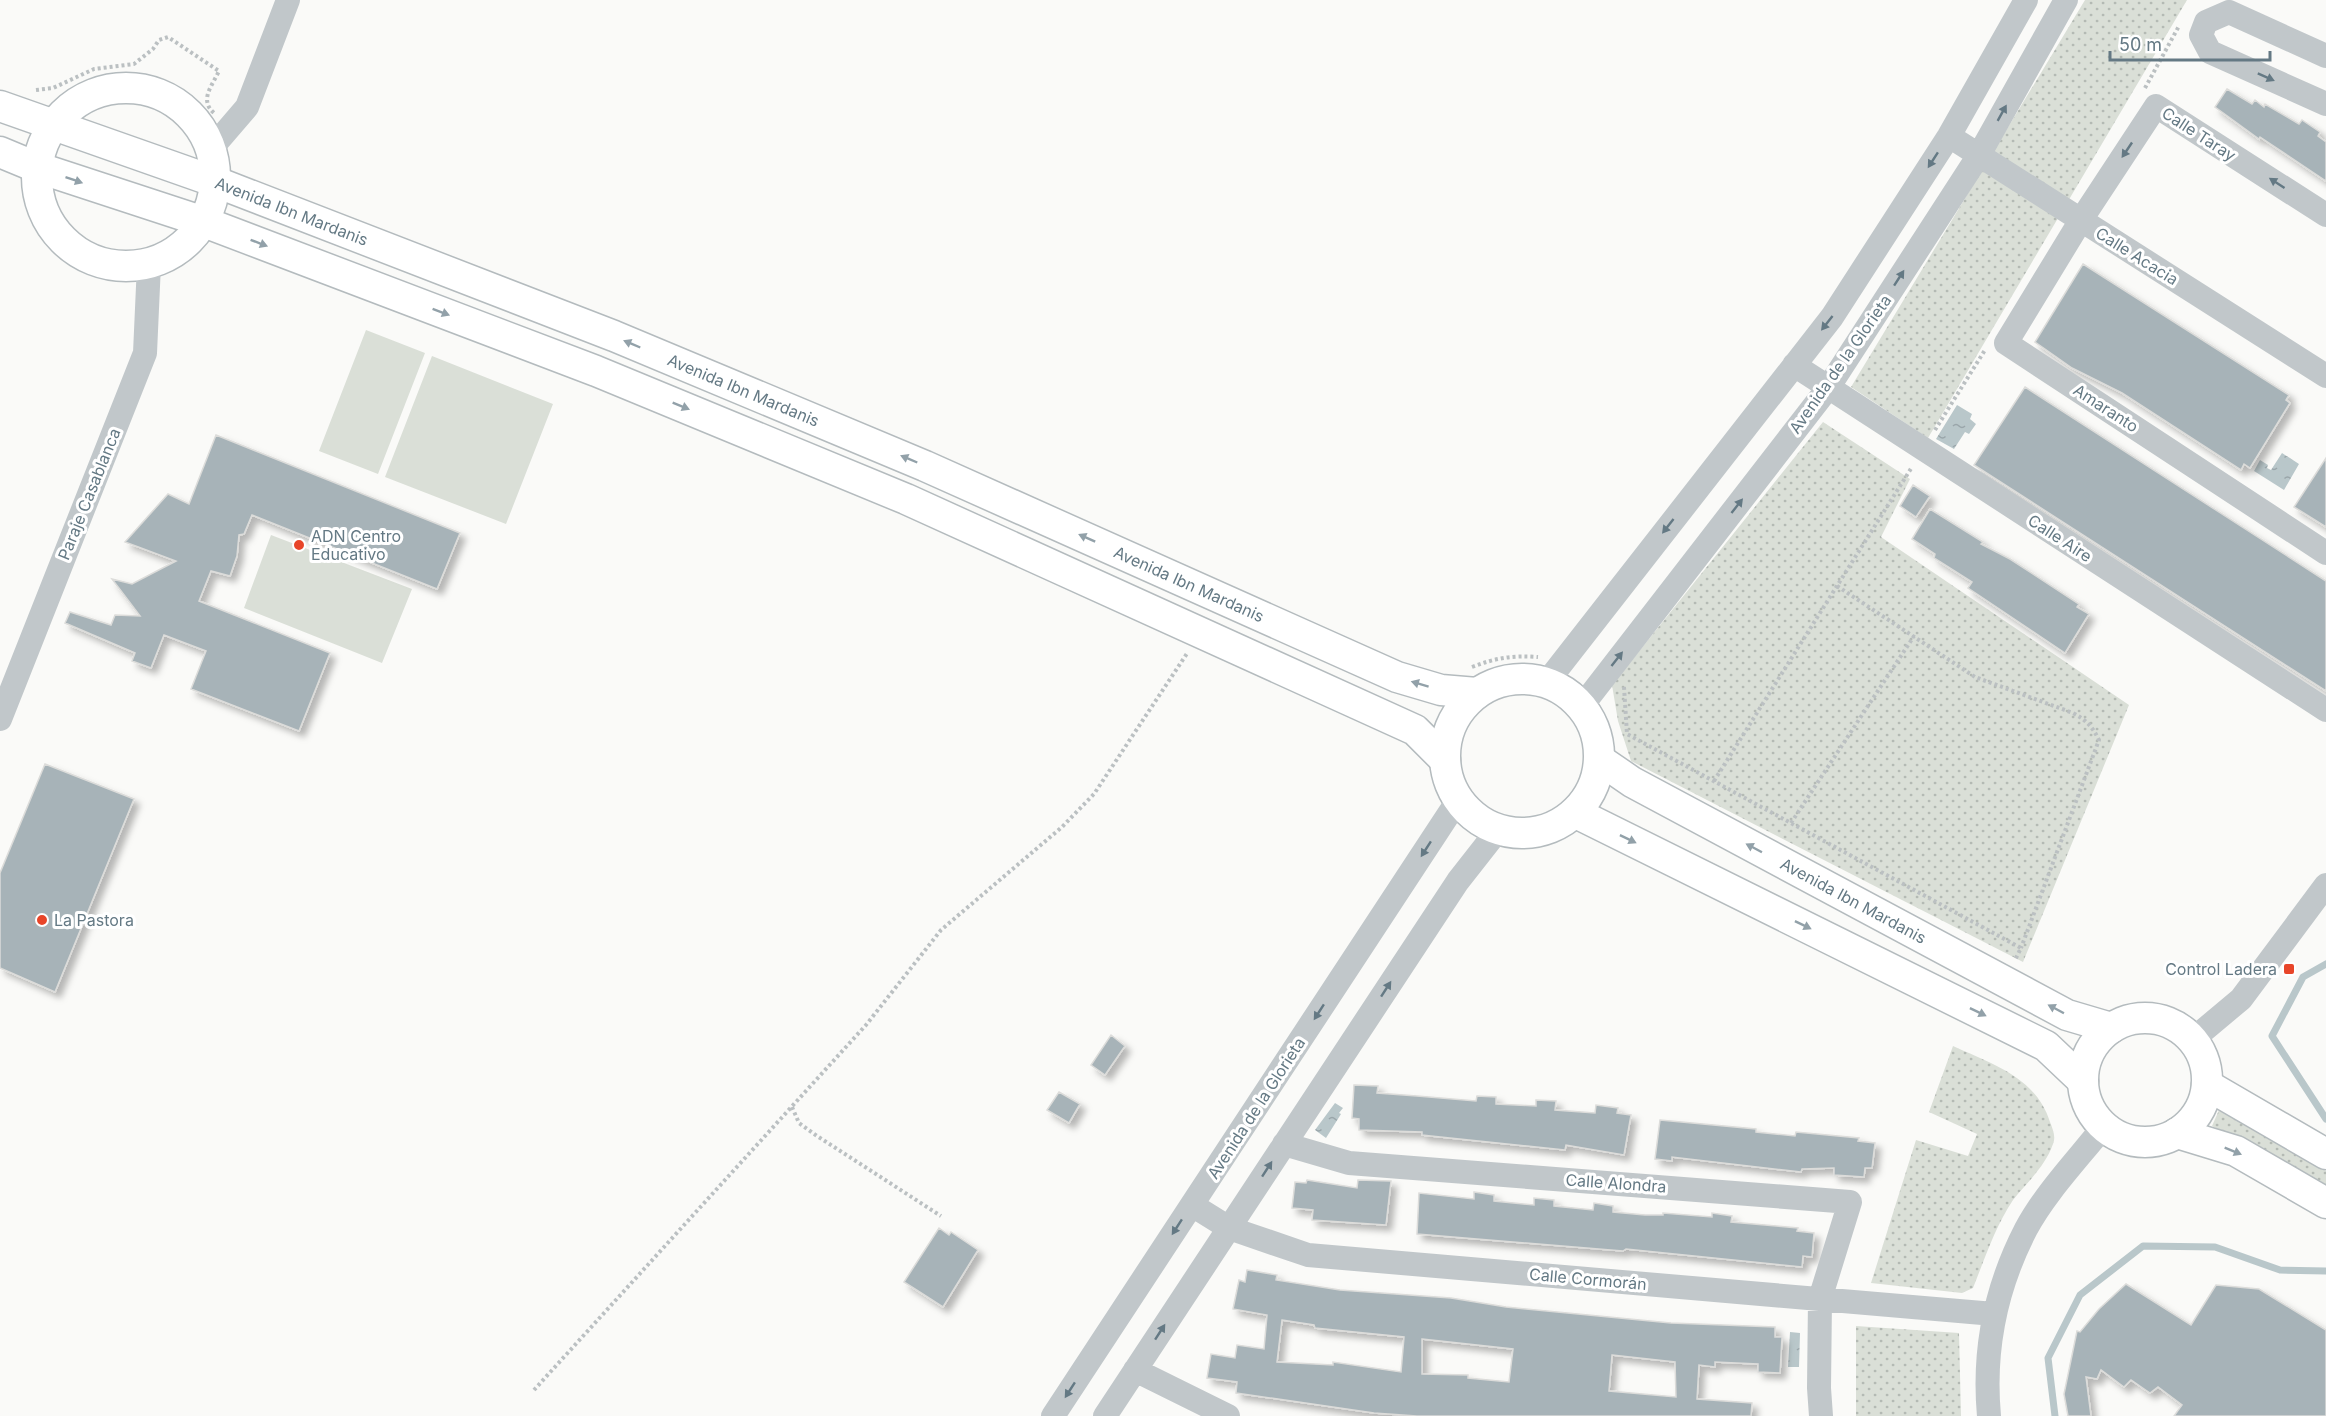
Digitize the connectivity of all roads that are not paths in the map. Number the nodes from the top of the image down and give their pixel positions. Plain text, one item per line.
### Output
1 (288, 0) edge
2 (2026, 0) edge
3 (2066, 0) edge
4 (2326, 56) edge
5 (2326, 104) edge
6 (0, 106) edge
7 (51, 125) junction
8 (1949, 136) junction
9 (211, 149) junction
10 (0, 152) edge
11 (1979, 155) junction
12 (36, 167) junction
13 (216, 182) junction
14 (2326, 215) edge
15 (2080, 220) junction
16 (204, 222) junction
17 (149, 264) junction
18 (1794, 365) junction
19 (2326, 376) edge
20 (1828, 388) junction
21 (2326, 553) edge
22 (1469, 681) junction
23 (1547, 682) junction
24 (1582, 706) junction
25 (2326, 710) edge
26 (0, 719) edge
27 (1444, 760) junction
28 (1600, 760) junction
29 (1458, 800) junction
30 (1576, 813) junction
31 (1497, 830) junction
32 (2326, 885) edge
33 (2111, 1028) junction
34 (2192, 1040) junction
35 (2083, 1082) junction
36 (2207, 1085) junction
37 (2104, 1126) junction
38 (2177, 1133) junction
39 (1284, 1144) junction
40 (2326, 1154) edge
41 (2326, 1203) edge
42 (1192, 1205) junction
43 (1229, 1228) junction
44 (1820, 1299) junction
45 (1994, 1314) junction
46 (1135, 1370) junction
47 (1053, 1416) edge
48 (1105, 1416) edge
49 (1228, 1416) edge
50 (1821, 1416) edge
51 (1989, 1416) edge

1 - 9 street
2 - 8 street, Avenida de la Glorieta
11 -> 3 street, Avenida de la Glorieta
4 -> 5 street
6 - 7 main road, Avenida Ibn Mardanis
7 - 9 main road
7 - 12 main road
7 - 13 main road, Avenida Ibn Mardanis
8 - 11 street, Calle Acacia
8 -> 18 street, Avenida de la Glorieta
9 - 13 main road
10 - 12 main road
11 - 15 street, Calle Acacia
20 -> 11 street, Avenida de la Glorieta
12 -> 16 main road
12 - 17 main road
13 - 16 main road
22 -> 13 main road, Avenida Ibn Mardanis
14 -> 15 street, Calle Taray
15 - 19 street, Calle Acacia
15 - 21 street, Amaranto
16 - 17 main road
16 -> 27 main road
17 - 26 street, Paraje Casablanca
18 - 20 street, Calle Aire
18 -> 23 street, Avenida de la Glorieta
24 -> 20 street, Avenida de la Glorieta
20 - 25 street, Calle Aire
22 - 23 main road
22 - 27 main road
23 - 24 main road
24 - 28 main road
27 - 29 main road
28 - 30 main road
33 -> 28 main road, Avenida Ibn Mardanis
29 - 31 main road
29 -> 42 street, Avenida de la Glorieta
30 - 31 main road
30 -> 35 main road
39 -> 31 street
32 - 34 street
33 - 34 main road
33 - 35 main road
34 - 36 main road
35 - 37 main road
36 - 38 main road
36 - 40 main road
37 - 38 main road
37 - 45 street
38 -> 41 main road
43 -> 39 street
39 - 44 street, Calle Alondra
42 - 43 street, Calle Cormorán
42 -> 47 street, Avenida de la Glorieta
43 - 44 street, Calle Cormorán
46 -> 43 street
44 - 45 street, Calle Cormorán
44 - 50 street
45 - 51 street
46 - 48 street
46 - 49 street

